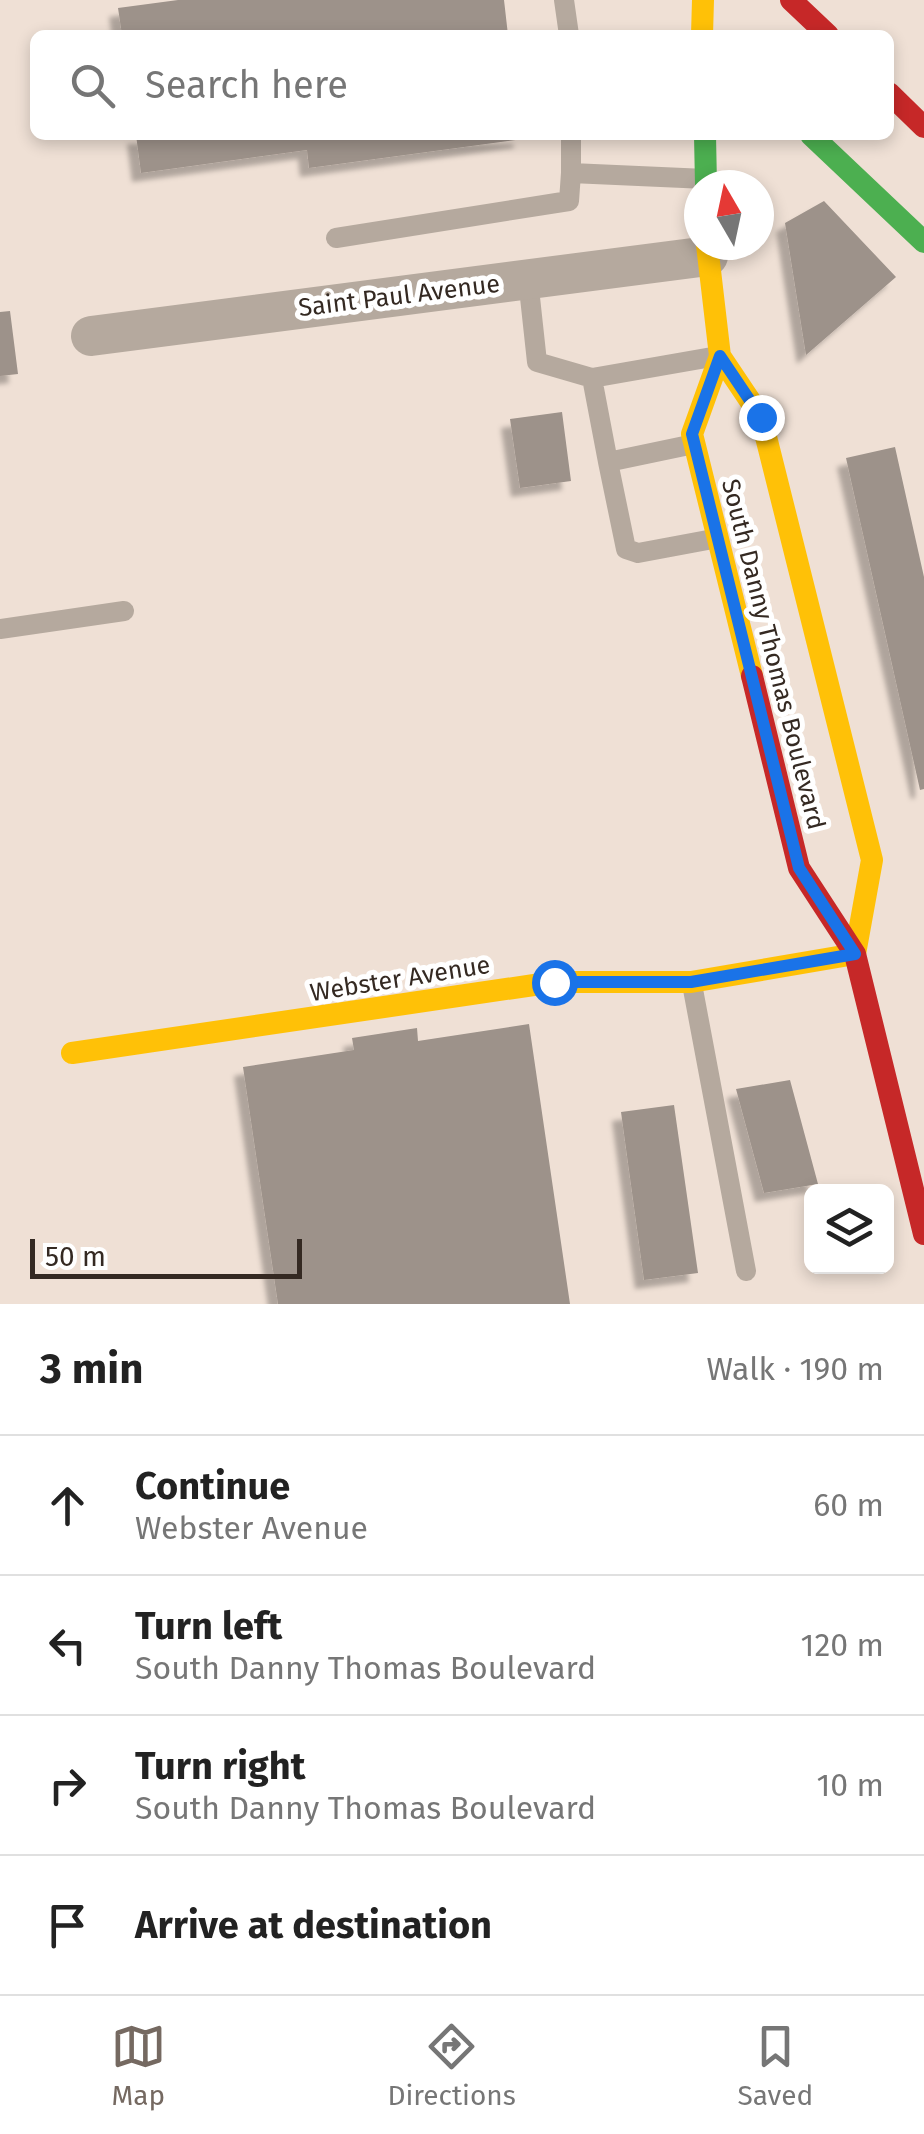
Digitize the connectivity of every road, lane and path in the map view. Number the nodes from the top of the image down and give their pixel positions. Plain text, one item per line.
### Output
1 (564, 0) edge
2 (703, 0) edge
3 (791, 0) edge
4 (681, 11) dead end
5 (568, 30) edge
6 (699, 30) edge
7 (703, 30) edge
8 (823, 30) edge
9 (894, 98) edge
10 (924, 127) edge
11 (571, 140) edge
12 (705, 140) edge
13 (816, 140) edge
14 (706, 170) edge
15 (571, 173) junction
16 (684, 181) edge
17 (336, 238) dead end
18 (924, 242) edge
19 (684, 254) edge
20 (708, 260) edge
21 (528, 279) junction
22 (91, 336) dead end
23 (720, 356) junction
24 (592, 378) junction
25 (694, 444) junction
26 (608, 462) junction
27 (718, 538) junction
28 (124, 611) dead end
29 (0, 629) edge
30 (855, 954) junction
31 (691, 982) junction
32 (72, 1053) dead end
33 (924, 1234) edge
34 (746, 1272) dead end

1 - 5 lane
2 - 7 main road
3 - 8 main road
4 - 6 main road
9 - 10 main road
11 - 15 lane
12 - 14 main road
13 - 18 main road
15 - 16 lane
15 - 17 lane
19 - 21 street, Saint Paul Avenue
20 - 23 main road, South Danny Thomas Boulevard
21 - 22 street, Saint Paul Avenue
21 - 24 lane
23 - 24 lane
23 - 25 main road, South Danny Thomas Boulevard
23 - 30 main road, South Danny Thomas Boulevard
24 - 26 lane
25 - 26 lane
25 - 27 main road, South Danny Thomas Boulevard
26 - 27 lane
27 - 30 main road, South Danny Thomas Boulevard
28 - 29 lane
30 - 31 main road, Webster Avenue
30 - 33 main road, South Danny Thomas Boulevard
31 - 32 main road, Webster Avenue
31 - 34 lane

